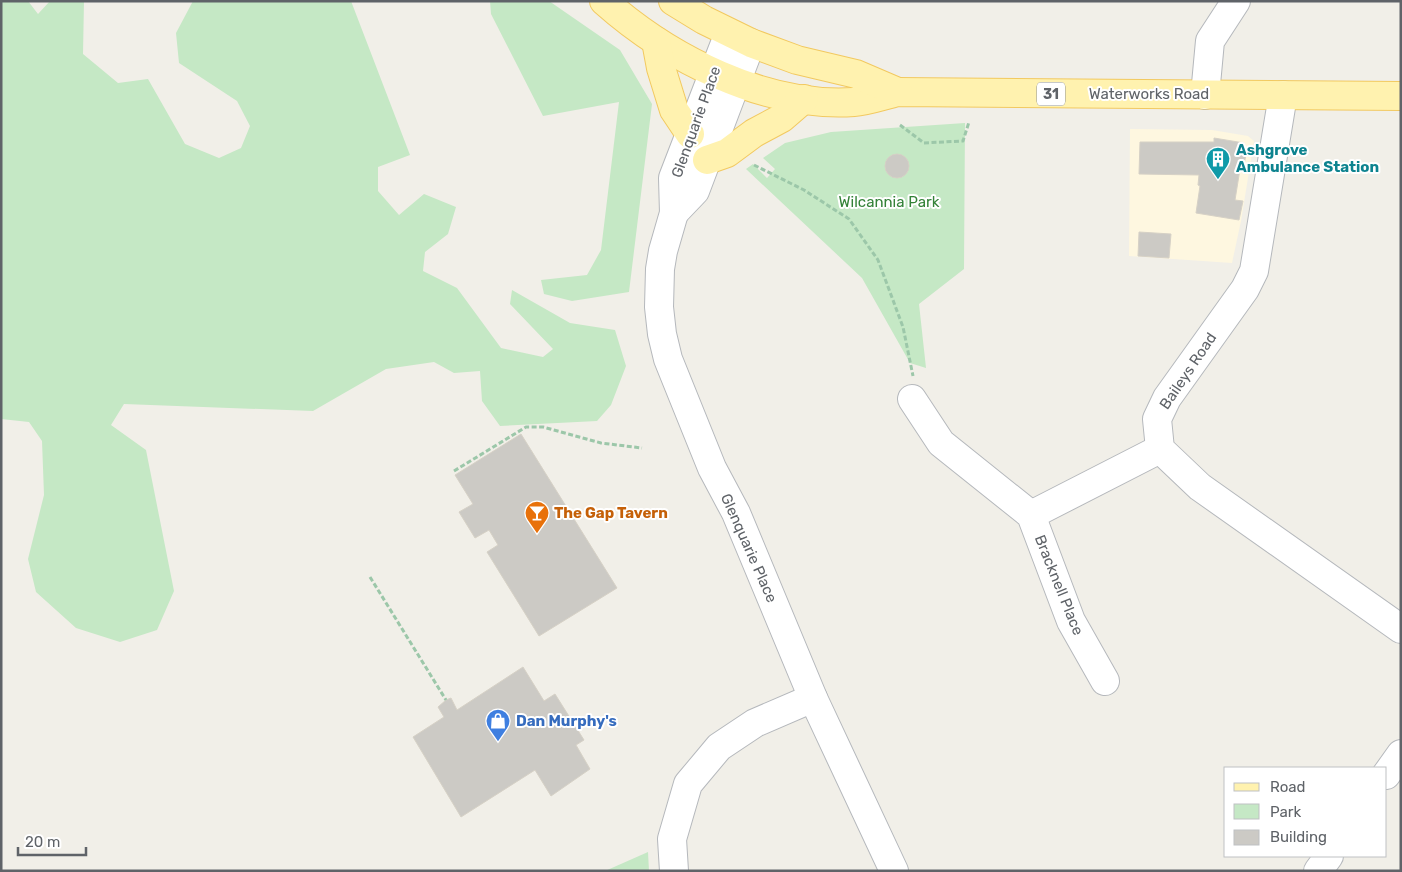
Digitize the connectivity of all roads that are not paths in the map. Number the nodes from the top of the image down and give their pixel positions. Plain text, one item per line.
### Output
1 (604, 1) edge
2 (673, 1) edge
3 (1236, 1) edge
4 (740, 38) junction
5 (656, 41) junction
6 (725, 77) junction
7 (898, 92) junction
8 (1204, 95) junction
9 (1283, 95) junction
10 (1401, 96) edge
11 (804, 99) junction
12 (690, 134) junction
13 (707, 160) junction
14 (674, 213) junction
15 (912, 399) road end
16 (1160, 448) junction
17 (1031, 515) junction
18 (1401, 629) edge
19 (1105, 681) dead end
20 (813, 698) junction
21 (1401, 754) edge
22 (1387, 774) edge
23 (1327, 857) edge
24 (674, 871) edge
25 (894, 871) edge
26 (1318, 871) edge

1 - 5 main road, Waterworks Road / 31
2 - 4 main road, Waterworks Road / 31
3 - 8 street
4 - 6 street, Glenquarie Place
4 - 7 main road, Waterworks Road / 31
5 - 6 main road, Waterworks Road / 31
5 - 12 main road
6 - 11 main road, Waterworks Road / 31
6 - 12 street, Glenquarie Place
6 - 13 street, Glenquarie Place
7 - 8 main road, Waterworks Road / 31
7 - 11 main road, Waterworks Road / 31
8 - 9 main road, Waterworks Road / 31
9 - 10 main road, Waterworks Road / 31
9 - 16 street, Baileys Road
11 - 13 main road
12 - 14 street, Glenquarie Place
13 - 14 street, Glenquarie Place
14 - 20 street, Glenquarie Place
15 - 17 street, Bracknell Place
16 - 17 street, Bracknell Place
16 - 18 street
17 - 19 street, Bracknell Place
20 - 24 street
20 - 25 street, Glenquarie Place
21 - 22 street
23 - 26 street

